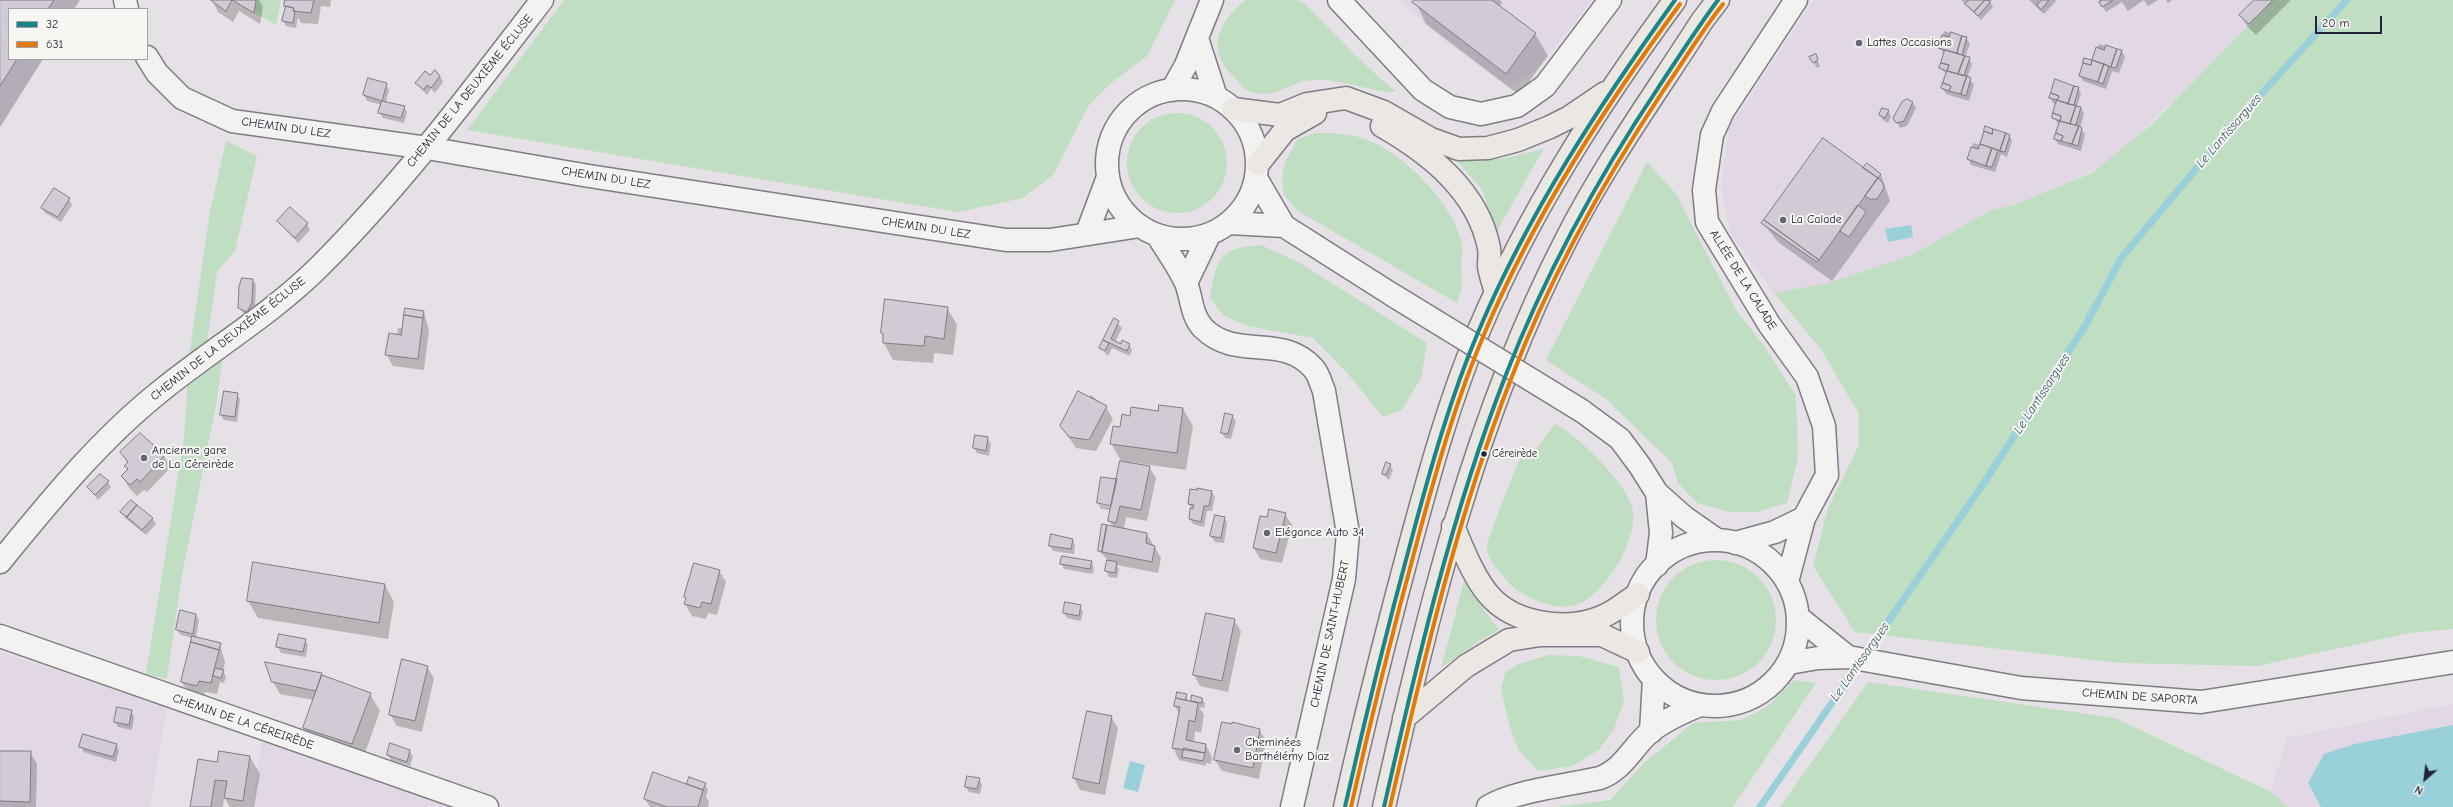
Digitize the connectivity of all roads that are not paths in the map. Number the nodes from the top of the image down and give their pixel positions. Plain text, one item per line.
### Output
1 (542, 0) edge
2 (1212, 0) edge
3 (1339, 0) edge
4 (1610, 0) edge
5 (1675, 0) edge
6 (1718, 0) edge
7 (1796, 0) edge
8 (1197, 38) junction
9 (148, 60) edge
10 (1612, 88) junction
11 (1172, 90) junction
12 (1216, 97) junction
13 (1234, 109) junction
14 (427, 148) junction
15 (1257, 171) junction
16 (1108, 177) junction
17 (1230, 223) junction
18 (1284, 226) junction
19 (1149, 231) junction
20 (1087, 233) junction
21 (1208, 235) junction
22 (1186, 283) junction
23 (1496, 293) junction
24 (1657, 493) junction
25 (1804, 518) junction
26 (1453, 526) junction
27 (1726, 542) junction
28 (0, 562) edge
29 (1657, 565) junction
30 (1787, 582) junction
31 (1638, 594) junction
32 (1798, 617) junction
33 (0, 636) edge
34 (1638, 652) junction
35 (1848, 657) junction
36 (2453, 662) edge
37 (1789, 663) junction
38 (1654, 679) junction
39 (1700, 705) junction
40 (1404, 718) junction
41 (1651, 732) junction
42 (487, 807) edge
43 (1292, 807) edge
44 (1345, 807) edge
45 (1384, 807) edge
46 (1488, 807) edge

1 - 14 street, CHEMIN DE LA DEUXIÈME ÉCLUSE
2 - 8 street
3 - 4 street
5 - 10 main road
6 - 26 main road
7 - 25 street, ALLÉE DE LA CALADE
8 - 11 street
8 - 12 street
9 - 14 street, CHEMIN DU LEZ
10 - 13 main road
10 - 23 main road
11 - 12 street
11 - 16 street
12 - 13 street
13 - 15 street
14 - 20 street, CHEMIN DU LEZ
14 - 28 street, CHEMIN DE LA DEUXIÈME ÉCLUSE
15 - 17 street
15 - 18 street
15 - 23 main road
16 - 19 street, CHEMIN DE SAINT-HUBERT
16 - 20 street
17 - 18 street
17 - 21 street, CHEMIN DU LEZ
18 - 24 street, bridge
19 - 20 street, CHEMIN DU LEZ
19 - 21 street, CHEMIN DU LEZ
19 - 22 street, CHEMIN DE SAINT-HUBERT
21 - 22 street
22 - 43 street, CHEMIN DE SAINT-HUBERT
23 - 44 main road
24 - 27 street
24 - 29 street
25 - 27 street
25 - 30 street, ALLÉE DE LA CALADE
26 - 31 main road
26 - 40 main road
27 - 29 street
27 - 30 street
29 - 31 street
30 - 32 street
31 - 34 street
32 - 35 street
32 - 37 street
33 - 42 street, CHEMIN DE LA CÉREIRÈDE
34 - 38 street
34 - 40 main road
35 - 36 street, CHEMIN DE SAPORTA
35 - 37 street
37 - 39 street
38 - 39 street
38 - 41 street
39 - 41 street
40 - 45 main road
41 - 46 street

